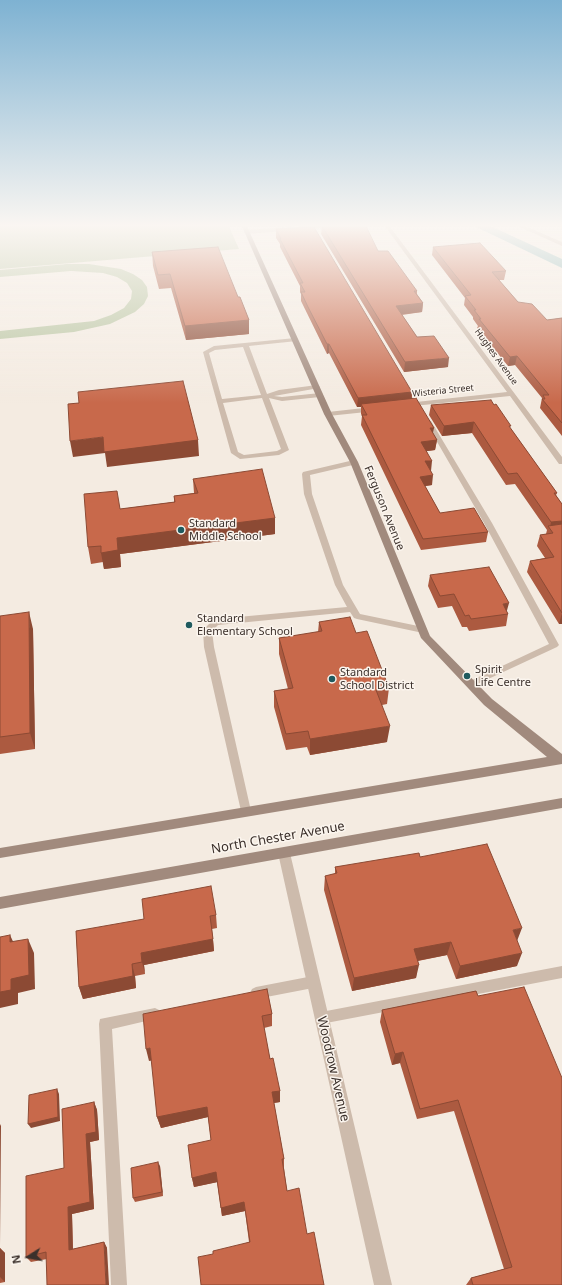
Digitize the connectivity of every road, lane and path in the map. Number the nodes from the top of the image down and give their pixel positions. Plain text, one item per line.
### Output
1 (270, 284) edge
2 (430, 284) edge
3 (295, 340) junction
4 (245, 345) junction
5 (318, 391) junction
6 (512, 394) junction
7 (266, 396) junction
8 (220, 401) junction
9 (395, 407) edge
10 (419, 407) junction
11 (380, 408) edge
12 (328, 414) junction
13 (354, 462) junction
14 (562, 462) edge
15 (352, 609) junction
16 (423, 630) junction
17 (470, 684) junction
18 (561, 760) edge
19 (562, 803) edge
20 (246, 811) junction
21 (0, 852) edge
22 (284, 853) junction
23 (0, 903) edge
24 (562, 972) edge
25 (313, 982) junction
26 (244, 996) edge
27 (167, 1011) edge
28 (321, 1018) junction
29 (118, 1285) edge
30 (383, 1285) edge

1 - 3 street, Ferguson Avenue
2 - 6 street, Hughes Avenue
3 - 4 lane
3 - 5 street, Ferguson Avenue
4 - 7 lane
4 - 8 lane
5 - 7 lane
5 - 12 street, Ferguson Avenue
6 - 10 street, Wisteria Street
6 - 14 street, Hughes Avenue
7 - 8 lane
7 - 8 lane
9 - 10 street, Wisteria Street
10 - 17 lane
11 - 12 street
12 - 13 street, Ferguson Avenue
13 - 15 lane
13 - 16 street, Ferguson Avenue
15 - 16 lane
15 - 20 lane
16 - 17 street, Ferguson Avenue
17 - 18 street, Ferguson Avenue
18 - 20 street
19 - 22 street, North Chester Avenue
20 - 21 street
22 - 23 street, North Chester Avenue
22 - 25 street, Woodrow Avenue
24 - 28 lane
25 - 26 lane
25 - 28 street, Woodrow Avenue
27 - 29 lane
28 - 30 street, Woodrow Avenue

